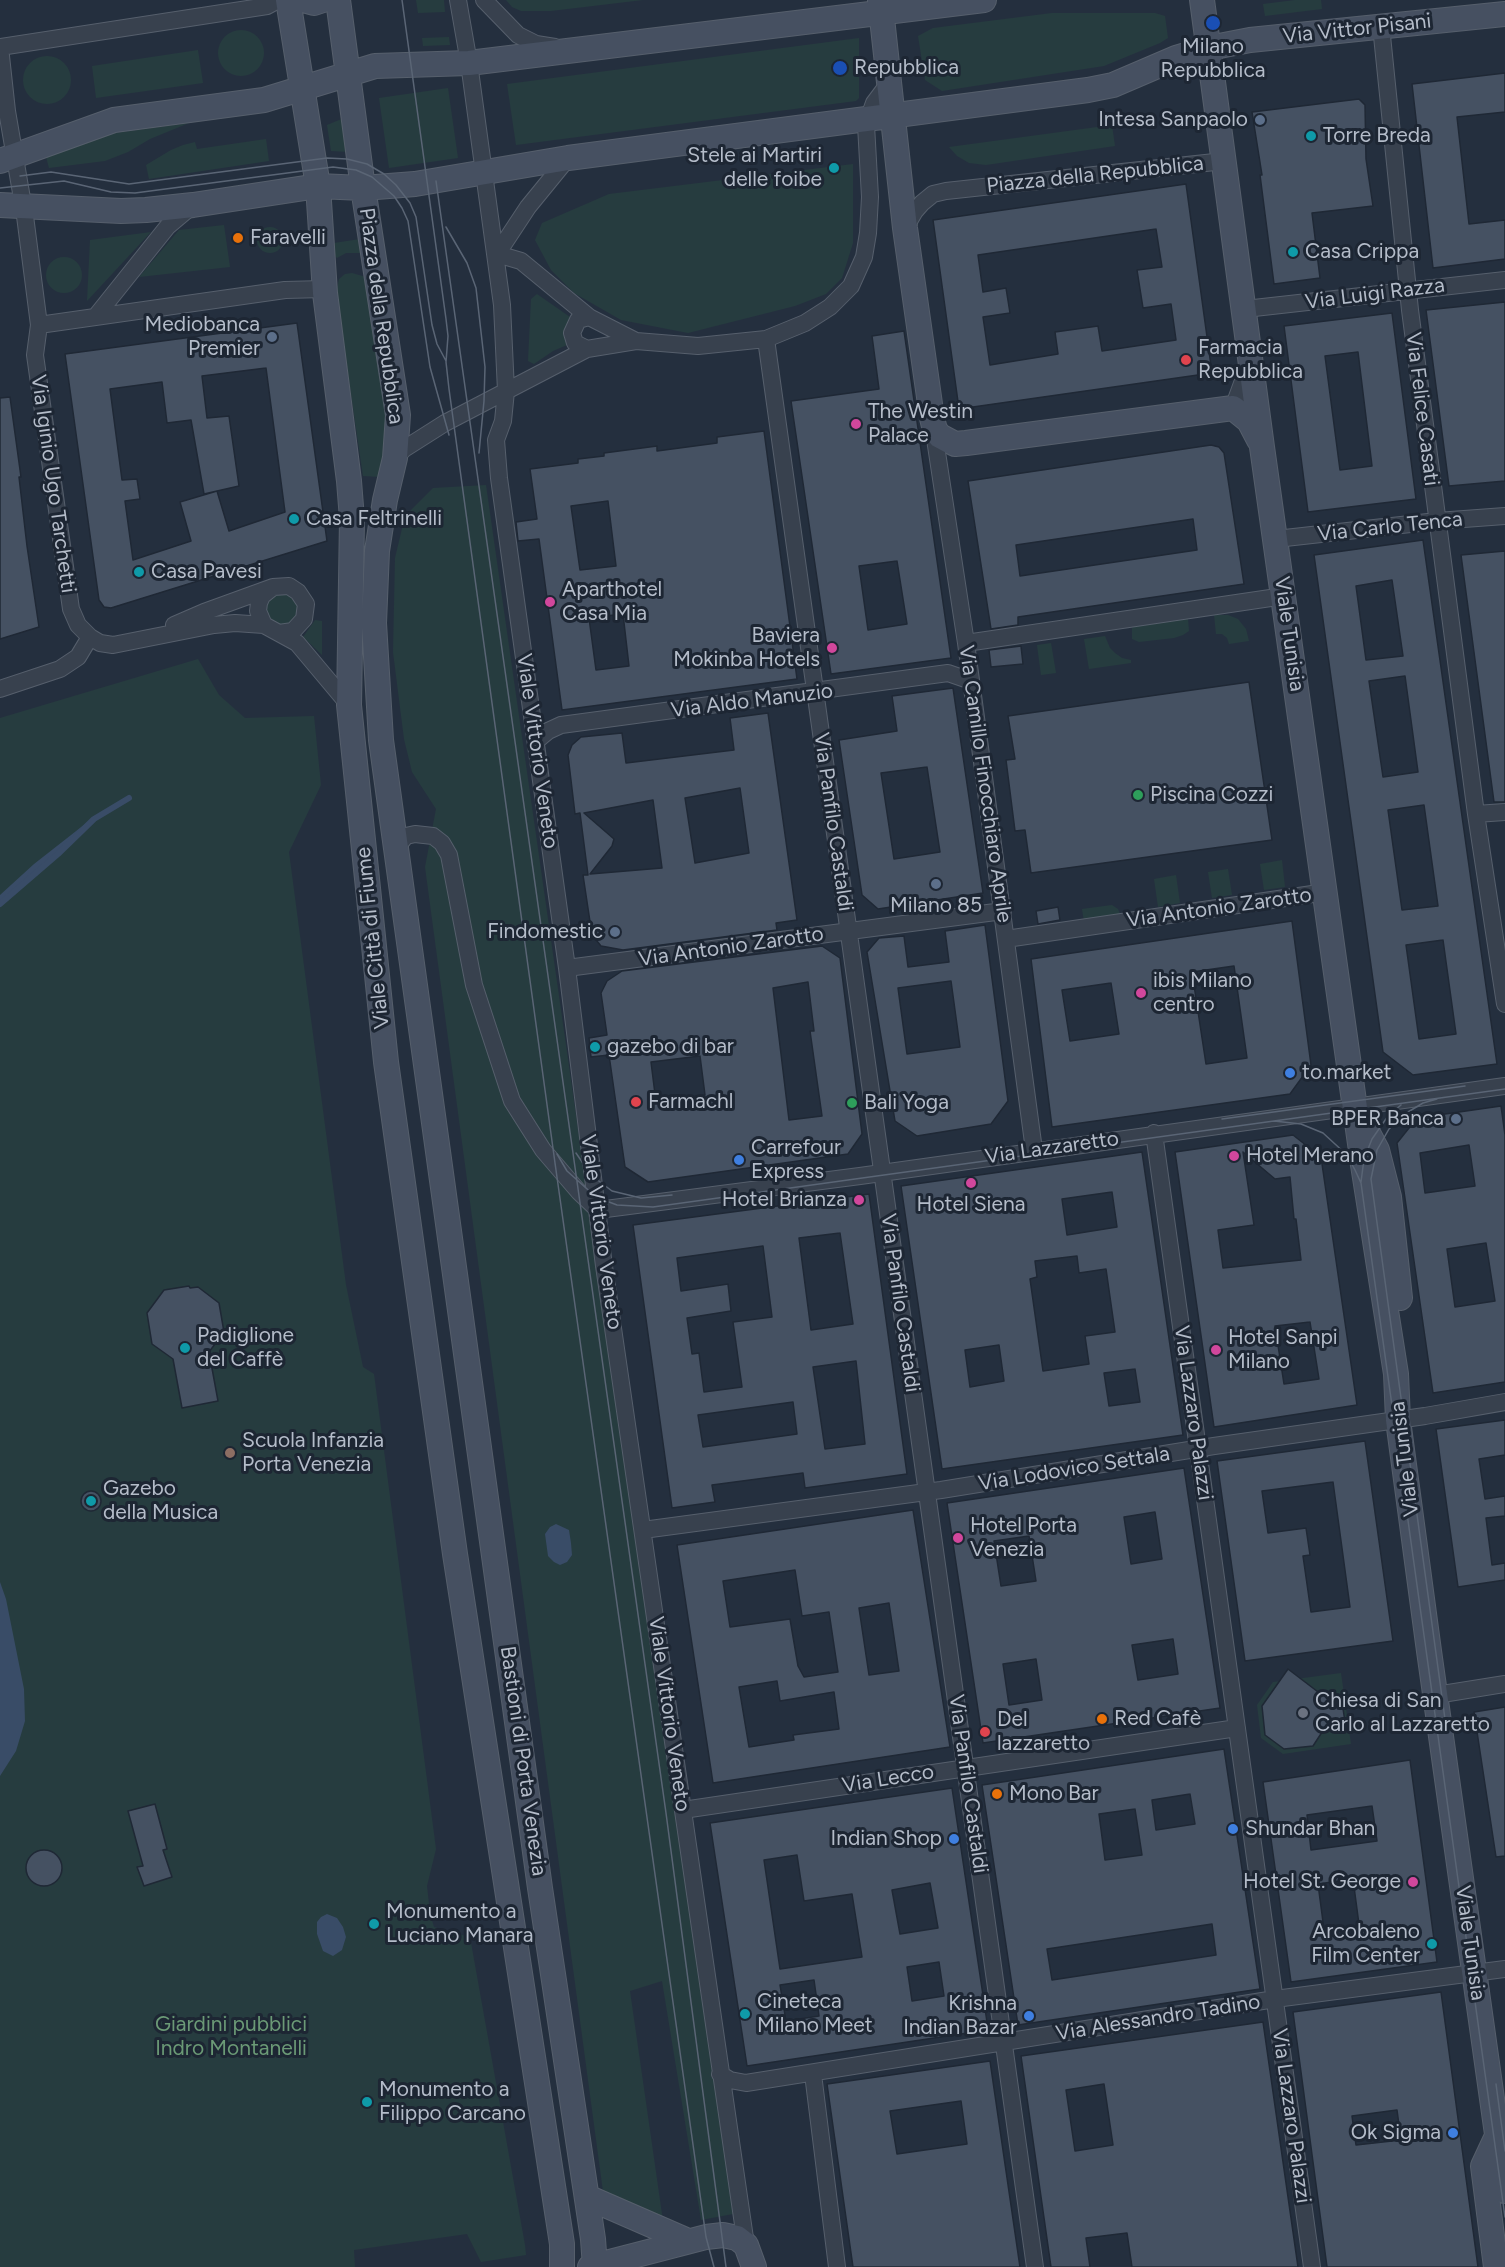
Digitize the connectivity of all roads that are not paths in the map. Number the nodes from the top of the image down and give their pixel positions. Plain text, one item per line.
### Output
1 (278, 0) edge
2 (288, 0) edge
3 (303, 0) edge
4 (323, 0) edge
5 (338, 0) edge
6 (458, 0) edge
7 (484, 0) edge
8 (984, 0) edge
9 (1202, 0) edge
10 (881, 7) edge
11 (842, 9) edge
12 (1505, 14) edge
13 (1381, 26) junction
14 (0, 47) edge
15 (586, 47) junction
16 (1209, 48) junction
17 (469, 63) junction
18 (348, 72) junction
19 (889, 83) junction
20 (302, 88) junction
21 (893, 116) junction
22 (867, 119) junction
23 (7, 158) edge
24 (568, 158) junction
25 (1224, 161) junction
26 (485, 171) junction
27 (318, 186) junction
28 (363, 188) junction
29 (11, 205) edge
30 (193, 205) junction
31 (905, 228) junction
32 (497, 254) junction
33 (1505, 280) edge
34 (324, 289) junction
35 (1408, 290) junction
36 (1245, 309) junction
37 (96, 316) junction
38 (594, 320) junction
39 (39, 325) junction
40 (766, 339) junction
41 (636, 341) junction
42 (592, 347) junction
43 (1250, 352) junction
44 (506, 391) junction
45 (1233, 408) junction
46 (932, 418) junction
47 (1262, 447) junction
48 (395, 458) junction
49 (1505, 516) edge
50 (1437, 521) junction
51 (1276, 539) junction
52 (273, 587) junction
53 (1284, 596) junction
54 (272, 629) junction
55 (90, 637) junction
56 (138, 641) junction
57 (966, 643) junction
58 (971, 681) junction
59 (0, 689) edge
60 (815, 693) junction
61 (349, 705) junction
62 (536, 741) junction
63 (1505, 812) edge
64 (1476, 814) junction
65 (396, 848) junction
66 (1326, 892) junction
67 (1003, 911) junction
68 (848, 931) junction
69 (1006, 939) junction
70 (567, 968) junction
71 (1505, 1004) edge
72 (1505, 1086) edge
73 (1356, 1107) junction
74 (1154, 1134) junction
75 (1034, 1150) junction
76 (882, 1173) junction
77 (598, 1210) junction
78 (462, 1328) joint
79 (425, 1333) joint
80 (1505, 1402) edge
81 (1398, 1420) junction
82 (1198, 1449) junction
83 (927, 1492) junction
84 (643, 1530) junction
85 (1505, 1684) edge
86 (1436, 1695) junction
87 (1237, 1728) junction
88 (965, 1768) junction
89 (683, 1810) junction
90 (1505, 1969) edge
91 (1474, 1974) junction
92 (1275, 2000) junction
93 (1004, 2043) junction
94 (720, 2074) junction
95 (813, 2074) junction
96 (1497, 2136) junction
97 (1505, 2191) edge
98 (586, 2197) junction
99 (688, 2241) junction
100 (750, 2256) edge
101 (594, 2266) edge
102 (562, 2267) edge
103 (837, 2267) edge
104 (1035, 2267) edge
105 (1312, 2267) edge
106 (1496, 2267) edge

1 - 14 street
2 - 20 street
3 - 4 street
5 - 18 street, Piazza della Repubblica
6 - 17 street
7 - 15 street
8 - 10 street
9 - 16 street, Piazza della Repubblica
10 - 11 street
10 - 19 street
11 - 15 street
12 - 13 street, Via Vittor Pisani
13 - 16 street, Via Vittor Pisani
13 - 35 street, Via Felice Casati
14 - 23 street
15 - 17 street
16 - 21 street, Piazza della Repubblica
16 - 25 street, Piazza della Repubblica
17 - 18 street
17 - 26 street
18 - 20 street
18 - 28 street, Piazza della Repubblica
19 - 21 street
19 - 22 street, Piazza della Repubblica
20 - 23 street
20 - 27 street
21 - 22 street, Piazza della Repubblica
21 - 31 street
22 - 24 street, Piazza della Repubblica
22 - 40 street, Piazza della Repubblica
23 - 29 street
24 - 26 street, Piazza della Repubblica
24 - 32 street
25 - 31 street, Piazza della Repubblica
25 - 36 street, Viale Tunisia
26 - 28 street, Piazza della Repubblica
26 - 32 street
27 - 28 street, Piazza della Repubblica
27 - 30 street, Piazza della Repubblica
27 - 34 street
28 - 48 street, Piazza della Repubblica
29 - 30 street, Piazza della Repubblica
29 - 39 street
30 - 37 street
31 - 46 street
32 - 38 street, Piazza della Repubblica
32 - 44 street
33 - 35 street, Via Luigi Razza
34 - 37 street
34 - 61 street, Viale Città di Fiume
35 - 36 street, Via Luigi Razza
35 - 50 street, Via Felice Casati
36 - 43 street, Viale Tunisia
37 - 39 street
38 - 41 street, Piazza della Repubblica
38 - 42 street
38 - 42 street
39 - 55 street, Via Iginio Ugo Tarchetti
40 - 41 street, Piazza della Repubblica
40 - 60 street, Via Panfilo Castaldi
41 - 42 street, Piazza della Repubblica
42 - 44 street, Piazza della Repubblica
43 - 45 street
43 - 47 street, Viale Tunisia
44 - 48 street, Piazza della Repubblica
44 - 62 street, Viale Vittorio Veneto
45 - 46 street
45 - 47 street
46 - 57 street, Via Camillo Finocchiaro Aprile
47 - 51 street, Viale Tunisia
48 - 65 street, Viale Città di Fiume
49 - 50 street, Via Carlo Tenca
50 - 51 street, Via Carlo Tenca
50 - 64 street, Via Felice Casati
51 - 53 street, Viale Tunisia
52 - 54 street
52 - 54 street
52 - 56 street
53 - 57 street
53 - 66 street, Viale Tunisia
54 - 56 street
54 - 61 street
55 - 56 street
55 - 59 street
57 - 58 street, Via Camillo Finocchiaro Aprile
58 - 60 street, Via Aldo Manuzio
58 - 67 street, Via Camillo Finocchiaro Aprile
60 - 62 street, Via Aldo Manuzio
60 - 68 street, Via Panfilo Castaldi
61 - 79 street, Viale Città di Fiume
62 - 70 street, Viale Vittorio Veneto
63 - 64 street
64 - 71 street, Via Felice Casati
65 - 77 street, Viale Città di Fiume
65 - 78 street, Viale Città di Fiume
66 - 69 street, Via Antonio Zarotto
66 - 73 street, Viale Tunisia
67 - 68 street, Via Antonio Zarotto
67 - 69 street, Via Camillo Finocchiaro Aprile
68 - 70 street, Via Antonio Zarotto
68 - 76 street, Via Panfilo Castaldi
69 - 75 street, Via Camillo Finocchiaro Aprile
70 - 77 street, Viale Vittorio Veneto
72 - 73 street, Via Lazzaretto
73 - 74 street, Via Lazzaretto
73 - 81 street, Viale Tunisia
74 - 75 street, Via Lazzaretto
74 - 82 street, Via Lazzaro Palazzi
75 - 76 street, Via Lazzaretto
76 - 77 street, Via Lazzaretto
76 - 83 street, Via Panfilo Castaldi
77 - 84 street, Viale Vittorio Veneto
78 - 98 street, Bastioni di Porta Venezia
79 - 102 street, Bastioni di Porta Venezia
80 - 81 street, Via Lodovico Settala
81 - 82 street, Via Lodovico Settala
81 - 86 street, Viale Tunisia
82 - 83 street, Via Lodovico Settala
82 - 87 street, Via Lazzaro Palazzi
83 - 84 street, Via Lodovico Settala
83 - 88 street, Via Panfilo Castaldi
84 - 89 street, Viale Vittorio Veneto
85 - 86 street
86 - 91 street, Viale Tunisia
87 - 88 street, Via Lecco
87 - 92 street, Via Lazzaro Palazzi
88 - 89 street, Via Lecco
88 - 93 street, Via Panfilo Castaldi
89 - 94 street, Viale Vittorio Veneto
90 - 91 street, Via Alessandro Tadino
91 - 92 street, Via Alessandro Tadino
91 - 96 street, Viale Tunisia
92 - 93 street, Via Alessandro Tadino
92 - 105 street, Via Lazzaro Palazzi
93 - 95 street, Via Alessandro Tadino
93 - 104 street, Via Panfilo Castaldi
94 - 95 street, Via Alessandro Tadino
94 - 100 street, Viale Vittorio Veneto
95 - 103 street
96 - 97 street, Viale Tunisia
96 - 106 street
98 - 99 street
98 - 101 street, Bastioni di Porta Venezia
99 - 100 street
99 - 101 street

